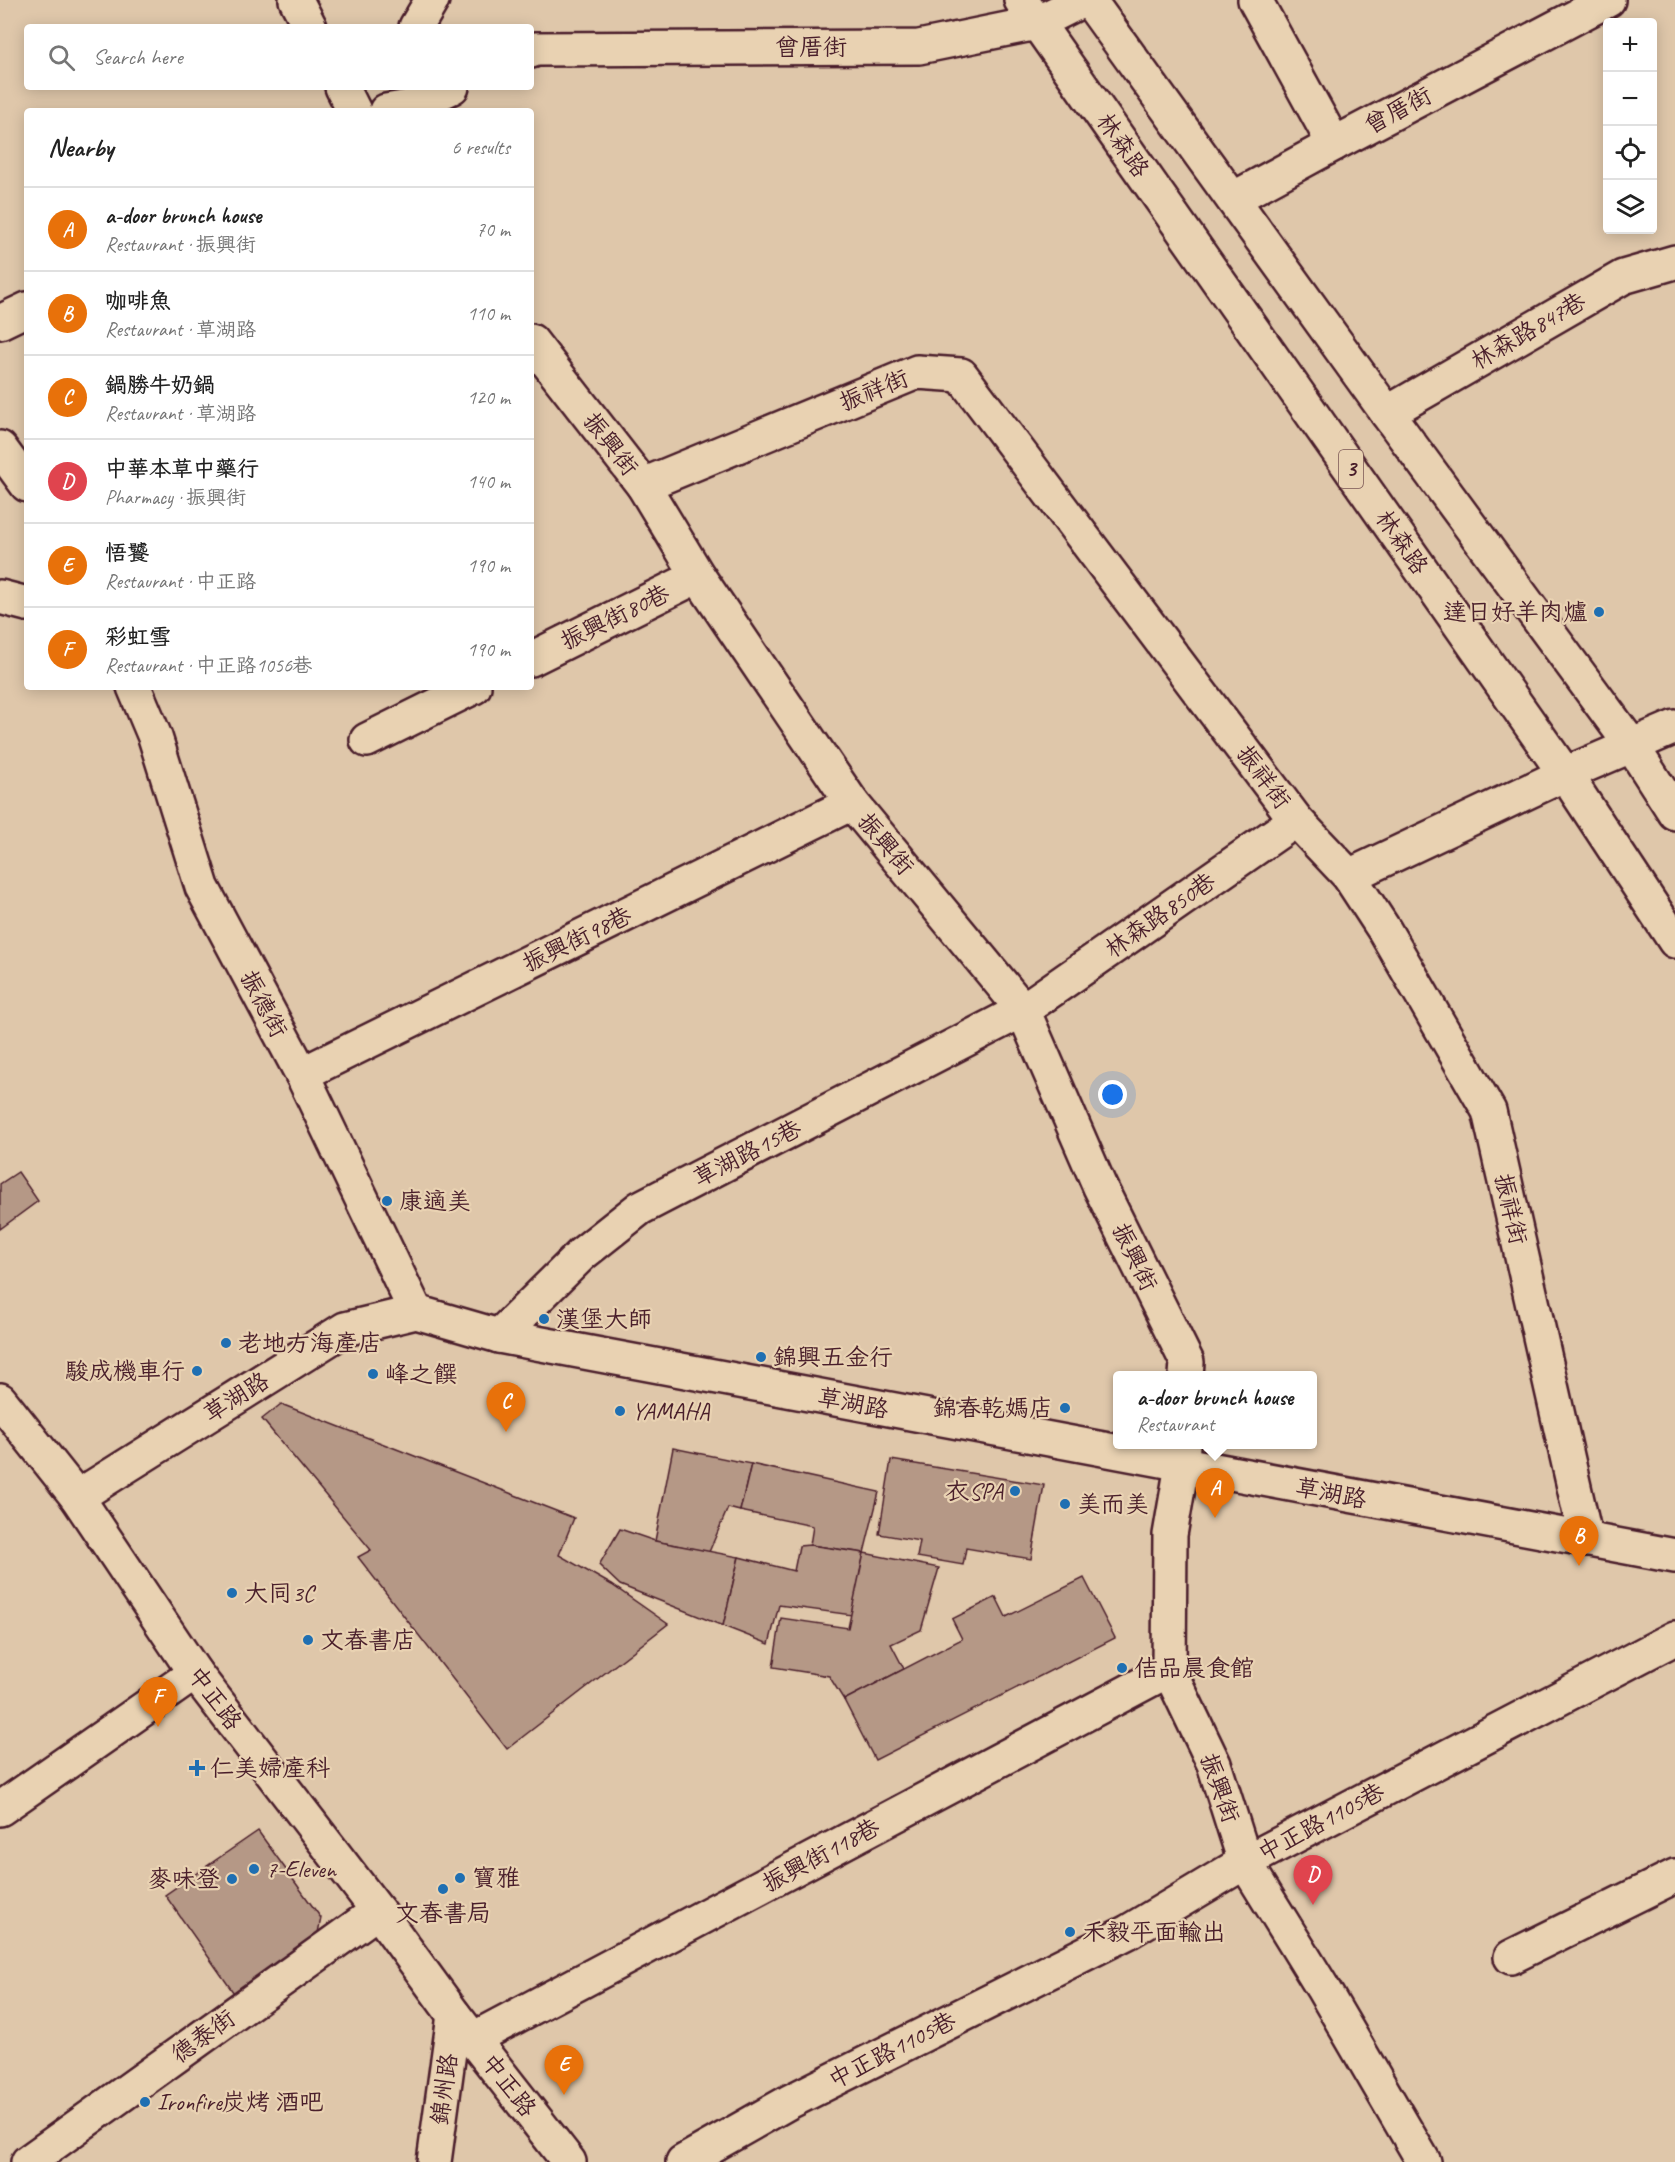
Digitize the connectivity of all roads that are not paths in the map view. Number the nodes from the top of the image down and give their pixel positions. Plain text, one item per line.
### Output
1 (296, 0) edge
2 (432, 0) edge
3 (1083, 0) edge
4 (1089, 0) edge
5 (1255, 0) edge
6 (1608, 0) edge
7 (1029, 11) edge
8 (308, 24) edge
9 (418, 24) edge
10 (534, 51) edge
11 (344, 90) edge
12 (370, 90) edge
13 (445, 90) edge
14 (352, 108) edge
15 (362, 108) edge
16 (402, 108) edge
17 (1334, 144) junction
18 (1233, 199) junction
19 (1675, 262) edge
20 (24, 310) edge
21 (0, 322) edge
22 (534, 345) edge
23 (1387, 413) junction
24 (0, 448) edge
25 (24, 481) edge
26 (643, 486) junction
27 (698, 576) junction
28 (0, 597) edge
29 (24, 603) edge
30 (534, 658) edge
31 (135, 690) edge
32 (468, 690) edge
33 (1675, 727) edge
34 (367, 740) dead end
35 (1632, 746) junction
36 (1565, 774) junction
37 (852, 803) junction
38 (1675, 813) edge
39 (1296, 820) junction
40 (1349, 876) junction
41 (1675, 941) edge
42 (1023, 1010) junction
43 (302, 1074) junction
44 (416, 1312) junction
45 (499, 1336) junction
46 (1186, 1371) edge
47 (0, 1400) edge
48 (1113, 1443) edge
49 (1148, 1449) edge
50 (1182, 1455) edge
51 (77, 1497) junction
52 (1586, 1540) junction
53 (1675, 1556) edge
54 (1675, 1638) edge
55 (1168, 1670) junction
56 (195, 1673) junction
57 (0, 1809) edge
58 (1245, 1862) junction
59 (1675, 1876) edge
60 (378, 1911) junction
61 (1511, 1957) dead end
62 (464, 2027) junction
63 (28, 2162) edge
64 (434, 2162) edge
65 (569, 2162) edge
66 (683, 2162) edge
67 (1424, 2162) edge

1 - 8 street
2 - 9 street
3 - 7 street, 曾厝街
4 - 18 street
5 - 17 street
6 - 17 street, 曾厝街
7 - 10 street, 曾厝街
7 - 36 street, 林森路 / 3
11 - 14 street
12 - 15 street
13 - 16 street
17 - 18 street, 曾厝街
18 - 23 street
19 - 23 street, 林森路847巷
20 - 21 street
22 - 26 street, 振興街
23 - 35 street
24 - 25 street
26 - 27 street, 振興街
26 - 39 street, 振祥街
27 - 30 street, 振興街80巷
27 - 37 street, 振興街
28 - 29 street
31 - 43 street, 振德街
32 - 34 street
33 - 35 street
35 - 36 street
35 - 38 street
36 - 40 street
36 - 41 street, 林森路 / 3
37 - 42 street, 振興街
37 - 43 street, 振興街98巷
39 - 40 street, 振祥街
39 - 42 street, 林森路850巷
40 - 52 street, 振祥街
42 - 45 street, 草湖路15巷
42 - 46 street, 振興街
43 - 44 street, 振德街
44 - 45 street, 草湖路
44 - 51 street, 草湖路
45 - 48 street, 草湖路
47 - 51 street, 中正路
49 - 50 street, 草湖路
50 - 52 street, 草湖路
50 - 55 street, 振興街
51 - 56 street, 中正路
52 - 53 street, 草湖路
54 - 58 street, 中正路1105巷
55 - 58 street, 振興街
55 - 62 street, 振興街118巷
56 - 57 street
56 - 60 street, 中正路
58 - 66 street, 中正路1105巷
58 - 67 street, 振興街
59 - 61 street
60 - 62 street, 中正路
60 - 63 street, 德泰街
62 - 64 street, 錦州路
62 - 65 street, 中正路

